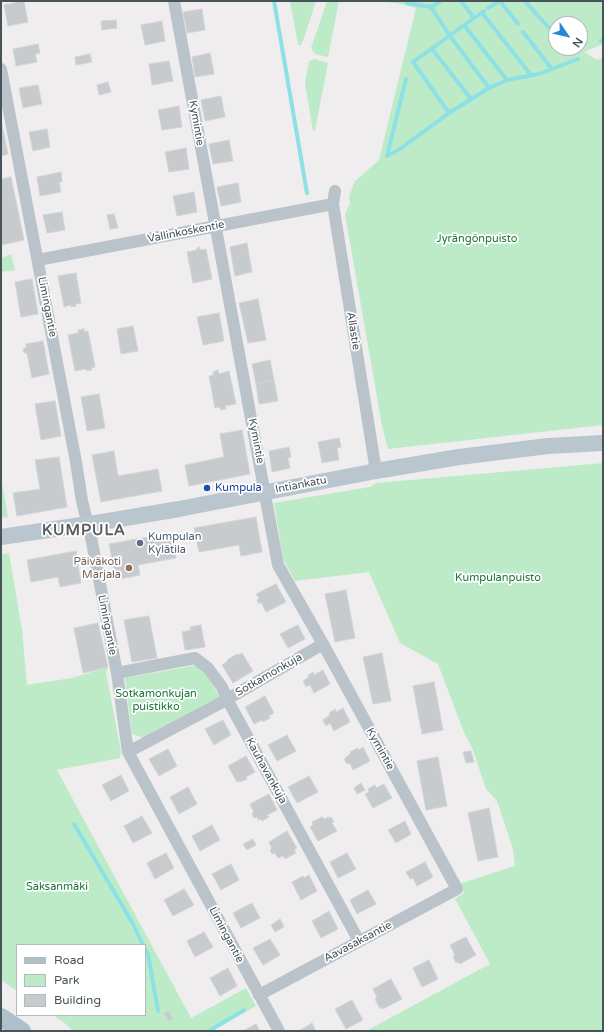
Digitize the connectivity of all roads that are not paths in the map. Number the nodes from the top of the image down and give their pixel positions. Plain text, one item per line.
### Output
1 (174, 1) edge
2 (1, 69) edge
3 (335, 191) dead end
4 (333, 204) junction
5 (215, 227) junction
6 (38, 260) junction
7 (603, 443) edge
8 (376, 470) junction
9 (264, 492) junction
10 (87, 524) junction
11 (1, 537) edge
12 (323, 644) junction
13 (117, 673) junction
14 (227, 699) junction
15 (128, 752) junction
16 (457, 889) joint
17 (359, 941) junction
18 (259, 995) junction
19 (1, 1017) edge
20 (22, 1031) edge
21 (278, 1031) edge

1 - 5 street, Kymintie
2 - 6 street, Limingantie
3 - 4 street, Allastie
4 - 5 street, Vallinkoskentie
4 - 8 street, Allastie
5 - 6 street, Vallinkoskentie
5 - 9 street, Kymintie
6 - 10 street, Limingantie
7 - 8 street, Intiankatu
8 - 9 street, Intiankatu
9 - 10 street, Intiankatu
9 - 12 street, Kymintie
10 - 11 street, Intiankatu
10 - 13 street, Limingantie
12 - 14 street, Sotkamonkuja
12 - 16 street, Kymintie
13 - 14 street, Sotkamonkuja
13 - 15 street, Limingantie
14 - 15 street
14 - 17 street, Kauhavankuja
15 - 18 street, Limingantie
16 - 17 street, Aavasaksantie
17 - 18 street, Aavasaksantie
18 - 21 street, Limingantie
19 - 20 main road

